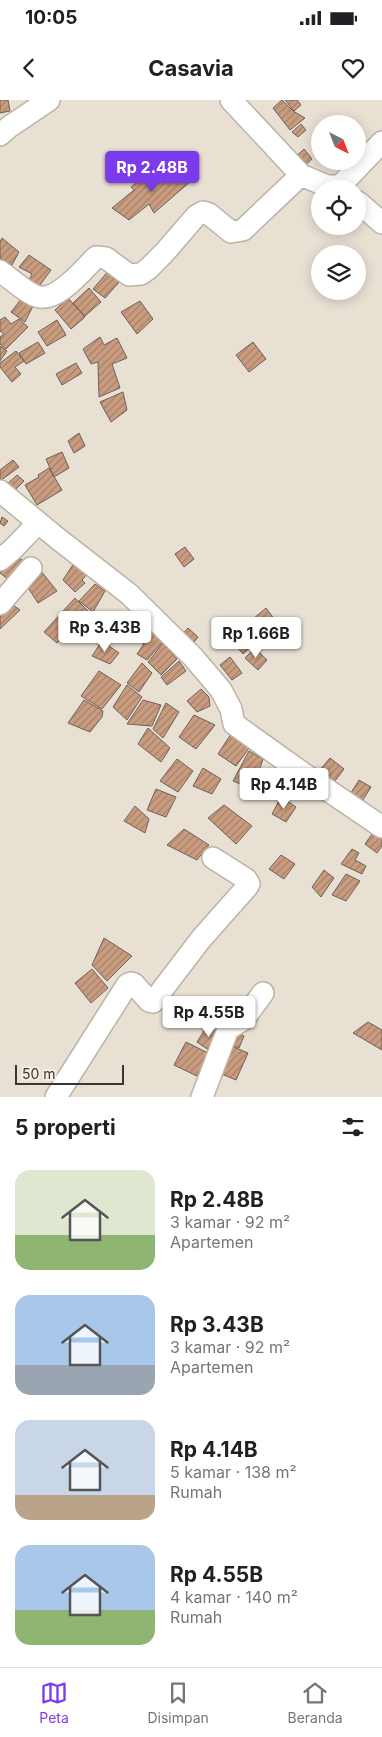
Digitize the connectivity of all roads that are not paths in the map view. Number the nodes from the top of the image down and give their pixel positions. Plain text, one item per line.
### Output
1 (49, 100) edge
2 (230, 100) edge
3 (0, 135) edge
4 (382, 142) edge
5 (301, 175) junction
6 (313, 180) edge
7 (347, 180) edge
8 (366, 207) edge
9 (379, 215) edge
10 (0, 271) edge
11 (0, 491) edge
12 (38, 523) junction
13 (0, 560) edge
14 (31, 568) dead end
15 (2, 598) edge
16 (382, 827) edge
17 (213, 858) dead end
18 (263, 993) dead end
19 (56, 1097) edge
20 (202, 1097) edge

1 - 3 street
2 - 5 street
4 - 7 street
5 - 6 street
5 - 10 street
8 - 9 street
11 - 12 street
12 - 13 street
12 - 16 street
14 - 15 street
17 - 19 street
18 - 20 street

